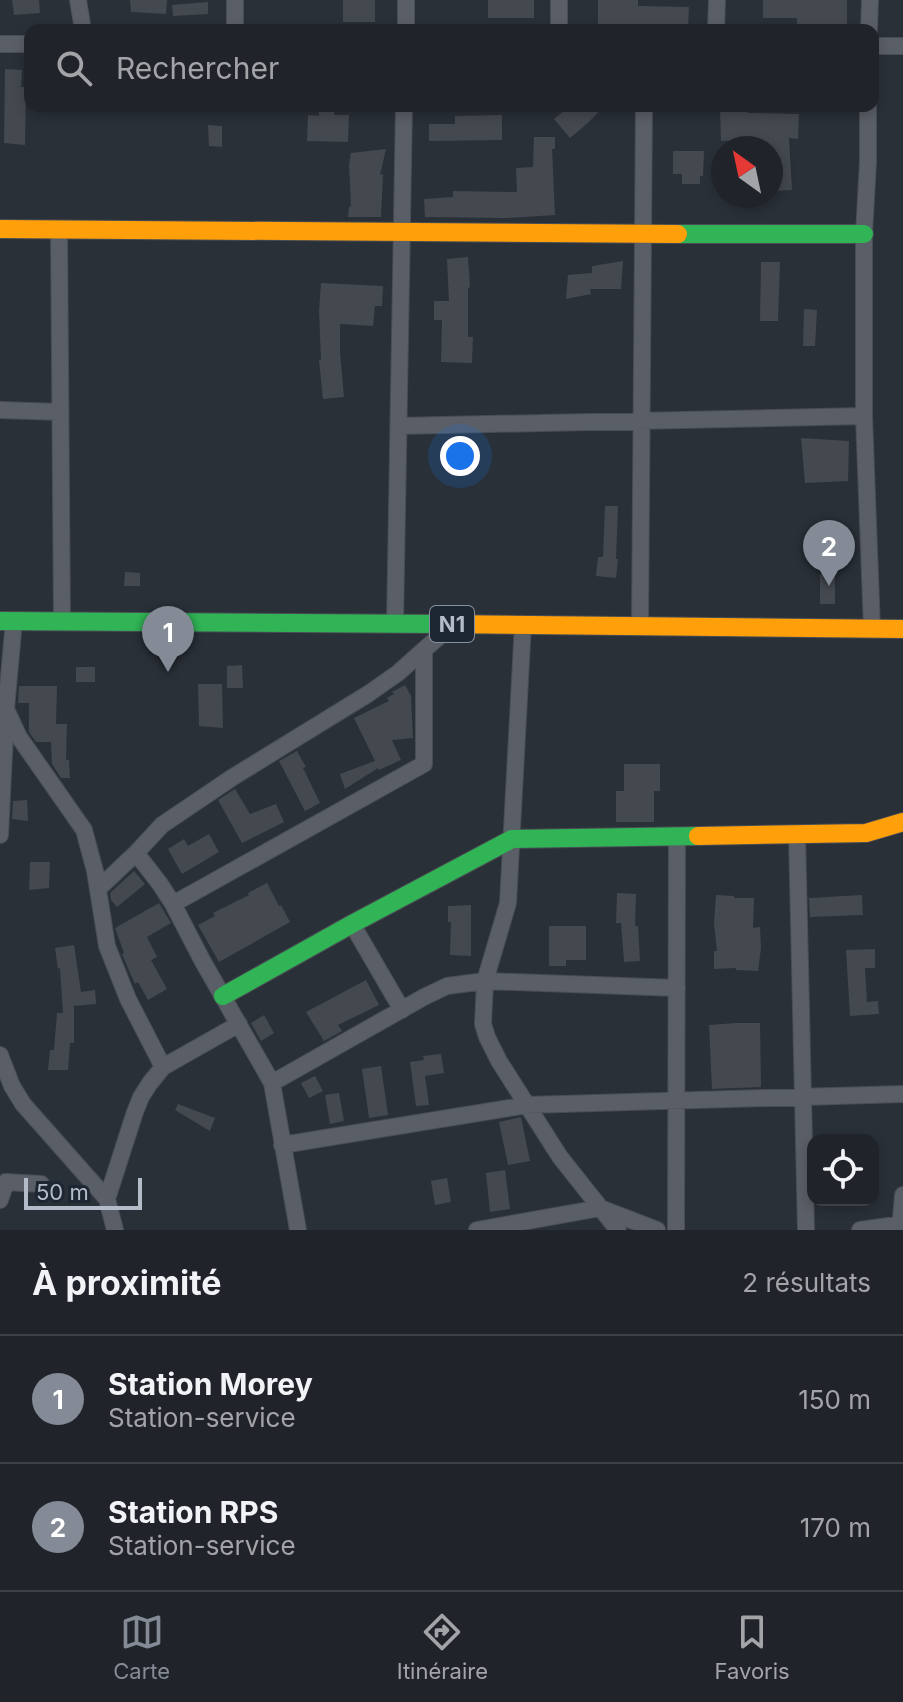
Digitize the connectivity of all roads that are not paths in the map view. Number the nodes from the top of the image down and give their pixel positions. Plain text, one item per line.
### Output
1 (78, 0) edge
2 (235, 0) edge
3 (406, 0) edge
4 (559, 0) edge
5 (717, 0) edge
6 (870, 0) edge
7 (82, 24) edge
8 (235, 24) edge
9 (406, 24) edge
10 (559, 24) edge
11 (716, 24) edge
12 (869, 24) edge
13 (0, 44) edge
14 (24, 44) edge
15 (879, 46) edge
16 (903, 46) edge
17 (404, 112) edge
18 (644, 112) edge
19 (868, 112) edge
20 (0, 229) edge
21 (59, 230) junction
22 (402, 232) junction
23 (643, 234) junction
24 (864, 234) junction
25 (0, 410) edge
26 (60, 412) junction
27 (864, 416) junction
28 (642, 420) junction
29 (399, 426) junction
30 (7, 621) edge
31 (62, 621) junction
32 (395, 624) junction
33 (453, 624) junction
34 (523, 624) junction
35 (640, 625) junction
36 (872, 629) junction
37 (903, 629) edge
38 (424, 650) junction
39 (6, 709) junction
40 (903, 822) edge
41 (797, 834) junction
42 (0, 835) edge
43 (677, 838) junction
44 (512, 839) junction
45 (136, 853) junction
46 (98, 889) junction
47 (173, 904) junction
48 (352, 924) junction
49 (485, 981) junction
50 (677, 988) junction
51 (223, 996) junction
52 (402, 1010) junction
53 (239, 1024) junction
54 (0, 1055) edge
55 (163, 1067) junction
56 (272, 1083) junction
57 (903, 1094) edge
58 (803, 1098) junction
59 (676, 1100) junction
60 (527, 1105) junction
61 (282, 1145) junction
62 (41, 1184) dead end
63 (903, 1195) edge
64 (107, 1199) junction
65 (0, 1200) edge
66 (600, 1208) junction
67 (901, 1226) edge
68 (115, 1230) edge
69 (298, 1230) edge
70 (477, 1230) edge
71 (618, 1230) edge
72 (657, 1230) edge
73 (676, 1230) edge
74 (806, 1230) edge
75 (860, 1230) edge

1 - 7 street
2 - 8 street
3 - 9 street
4 - 10 street
5 - 11 street
6 - 12 street
13 - 14 street
15 - 16 street
17 - 22 street
18 - 23 street
19 - 24 street
20 - 21 street
21 - 22 street
21 - 26 street
22 - 23 street
22 - 29 street
23 - 24 street
23 - 28 street
24 - 27 street
25 - 26 street
26 - 31 street
27 - 28 street
27 - 36 street
28 - 29 street
28 - 35 street
29 - 32 street
30 - 31 street, N1
30 - 39 street
31 - 32 street, N1
32 - 33 street, N1
33 - 34 street, N1
33 - 38 street
34 - 35 street, N1
34 - 44 street
35 - 36 street, N1
36 - 37 street, N1
38 - 45 street
38 - 47 street
39 - 42 street
39 - 46 street
40 - 41 street
41 - 43 street
41 - 58 street
43 - 44 street
43 - 50 street
44 - 48 street
44 - 49 street
45 - 46 street
45 - 47 street
46 - 55 street
47 - 51 street
48 - 51 street
48 - 52 street
49 - 50 street
49 - 52 street
49 - 60 street
50 - 59 street
51 - 53 street
52 - 56 street
53 - 55 street
53 - 56 street
54 - 64 street
55 - 64 street
56 - 61 street
57 - 58 street
58 - 59 street
58 - 74 street
59 - 60 street
59 - 73 street
60 - 61 street
60 - 66 street
61 - 69 street
62 - 65 street
63 - 67 street
64 - 68 street
66 - 70 street
66 - 71 street
66 - 72 street
67 - 75 street

